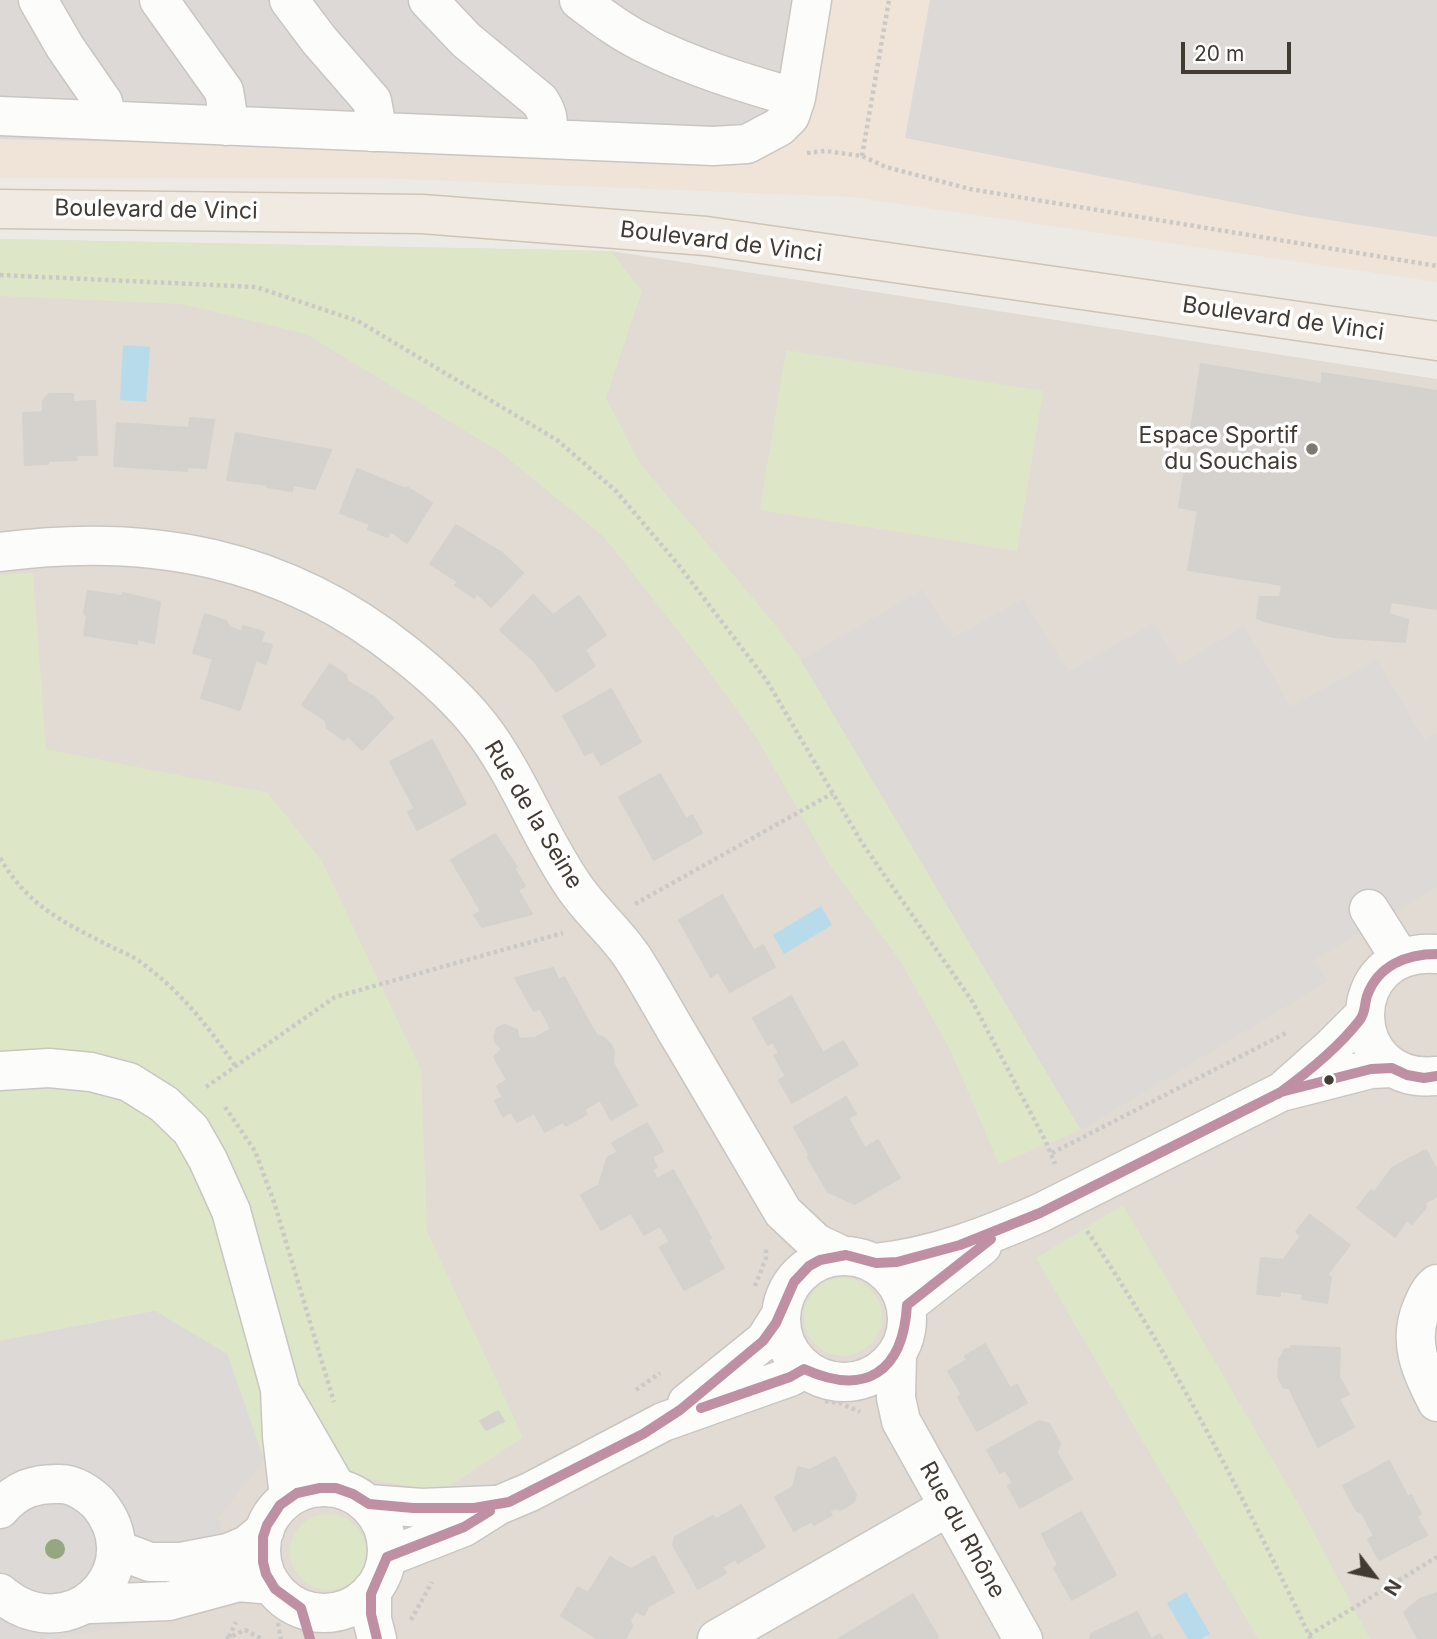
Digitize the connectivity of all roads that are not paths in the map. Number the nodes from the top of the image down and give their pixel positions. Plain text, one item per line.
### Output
1 (38, 0) edge
2 (159, 0) edge
3 (289, 0) edge
4 (428, 0) edge
5 (579, 0) edge
6 (812, 0) edge
7 (796, 98) junction
8 (0, 116) edge
9 (108, 120) junction
10 (226, 126) junction
11 (372, 132) junction
12 (544, 139) junction
13 (0, 209) edge
14 (1437, 341) edge
15 (0, 552) edge
16 (1370, 909) dead end
17 (1437, 954) edge
18 (1400, 958) junction
19 (1364, 1015) junction
20 (1392, 1068) junction
21 (0, 1071) edge
22 (1437, 1076) edge
23 (1281, 1092) junction
24 (783, 1212) junction
25 (1006, 1228) junction
26 (859, 1259) junction
27 (796, 1276) junction
28 (1437, 1284) edge
29 (907, 1306) junction
30 (780, 1316) junction
31 (897, 1355) junction
32 (280, 1389) junction
33 (835, 1392) junction
34 (1437, 1402) edge
35 (901, 1421) junction
36 (663, 1422) junction
37 (352, 1496) junction
38 (289, 1497) junction
39 (499, 1505) junction
40 (948, 1507) junction
41 (0, 1508) edge
42 (265, 1530) junction
43 (118, 1550) junction
44 (380, 1574) junction
45 (0, 1593) edge
46 (90, 1604) junction
47 (294, 1611) edge
48 (393, 1633) edge
49 (717, 1639) edge
50 (1023, 1639) edge

1 - 9 street
2 - 10 street
3 - 11 street
4 - 12 street
5 - 7 street
6 - 7 street
7 - 12 street
8 - 9 street
9 - 10 street
10 - 11 street
11 - 12 street
13 - 14 main road, Boulevard de Vinci
15 - 24 street, Rue de la Seine
16 - 18 street
17 - 18 street
18 - 19 street
19 - 20 street
19 - 23 street
20 - 22 street
20 - 23 street
21 - 32 street
23 - 25 street
24 - 26 street, Rue de la Seine
24 - 27 street, Rue de la Seine
25 - 26 street
25 - 29 street
26 - 27 street
26 - 29 street
27 - 30 street
28 - 34 street
29 - 31 street
30 - 33 street
30 - 36 street
31 - 33 street
31 - 35 street, Rue du Rhône
32 - 37 street
32 - 38 street
33 - 35 street, Rue du Rhône
33 - 36 street
35 - 40 street, Rue du Rhône
36 - 39 street
37 - 38 street
37 - 39 street
37 - 44 street
38 - 42 street
39 - 44 street
40 - 49 street
40 - 50 street, Rue du Rhône
41 - 43 street
42 - 43 street
42 - 47 street
43 - 46 street
44 - 47 street
44 - 48 street
45 - 46 street
46 - 47 street

